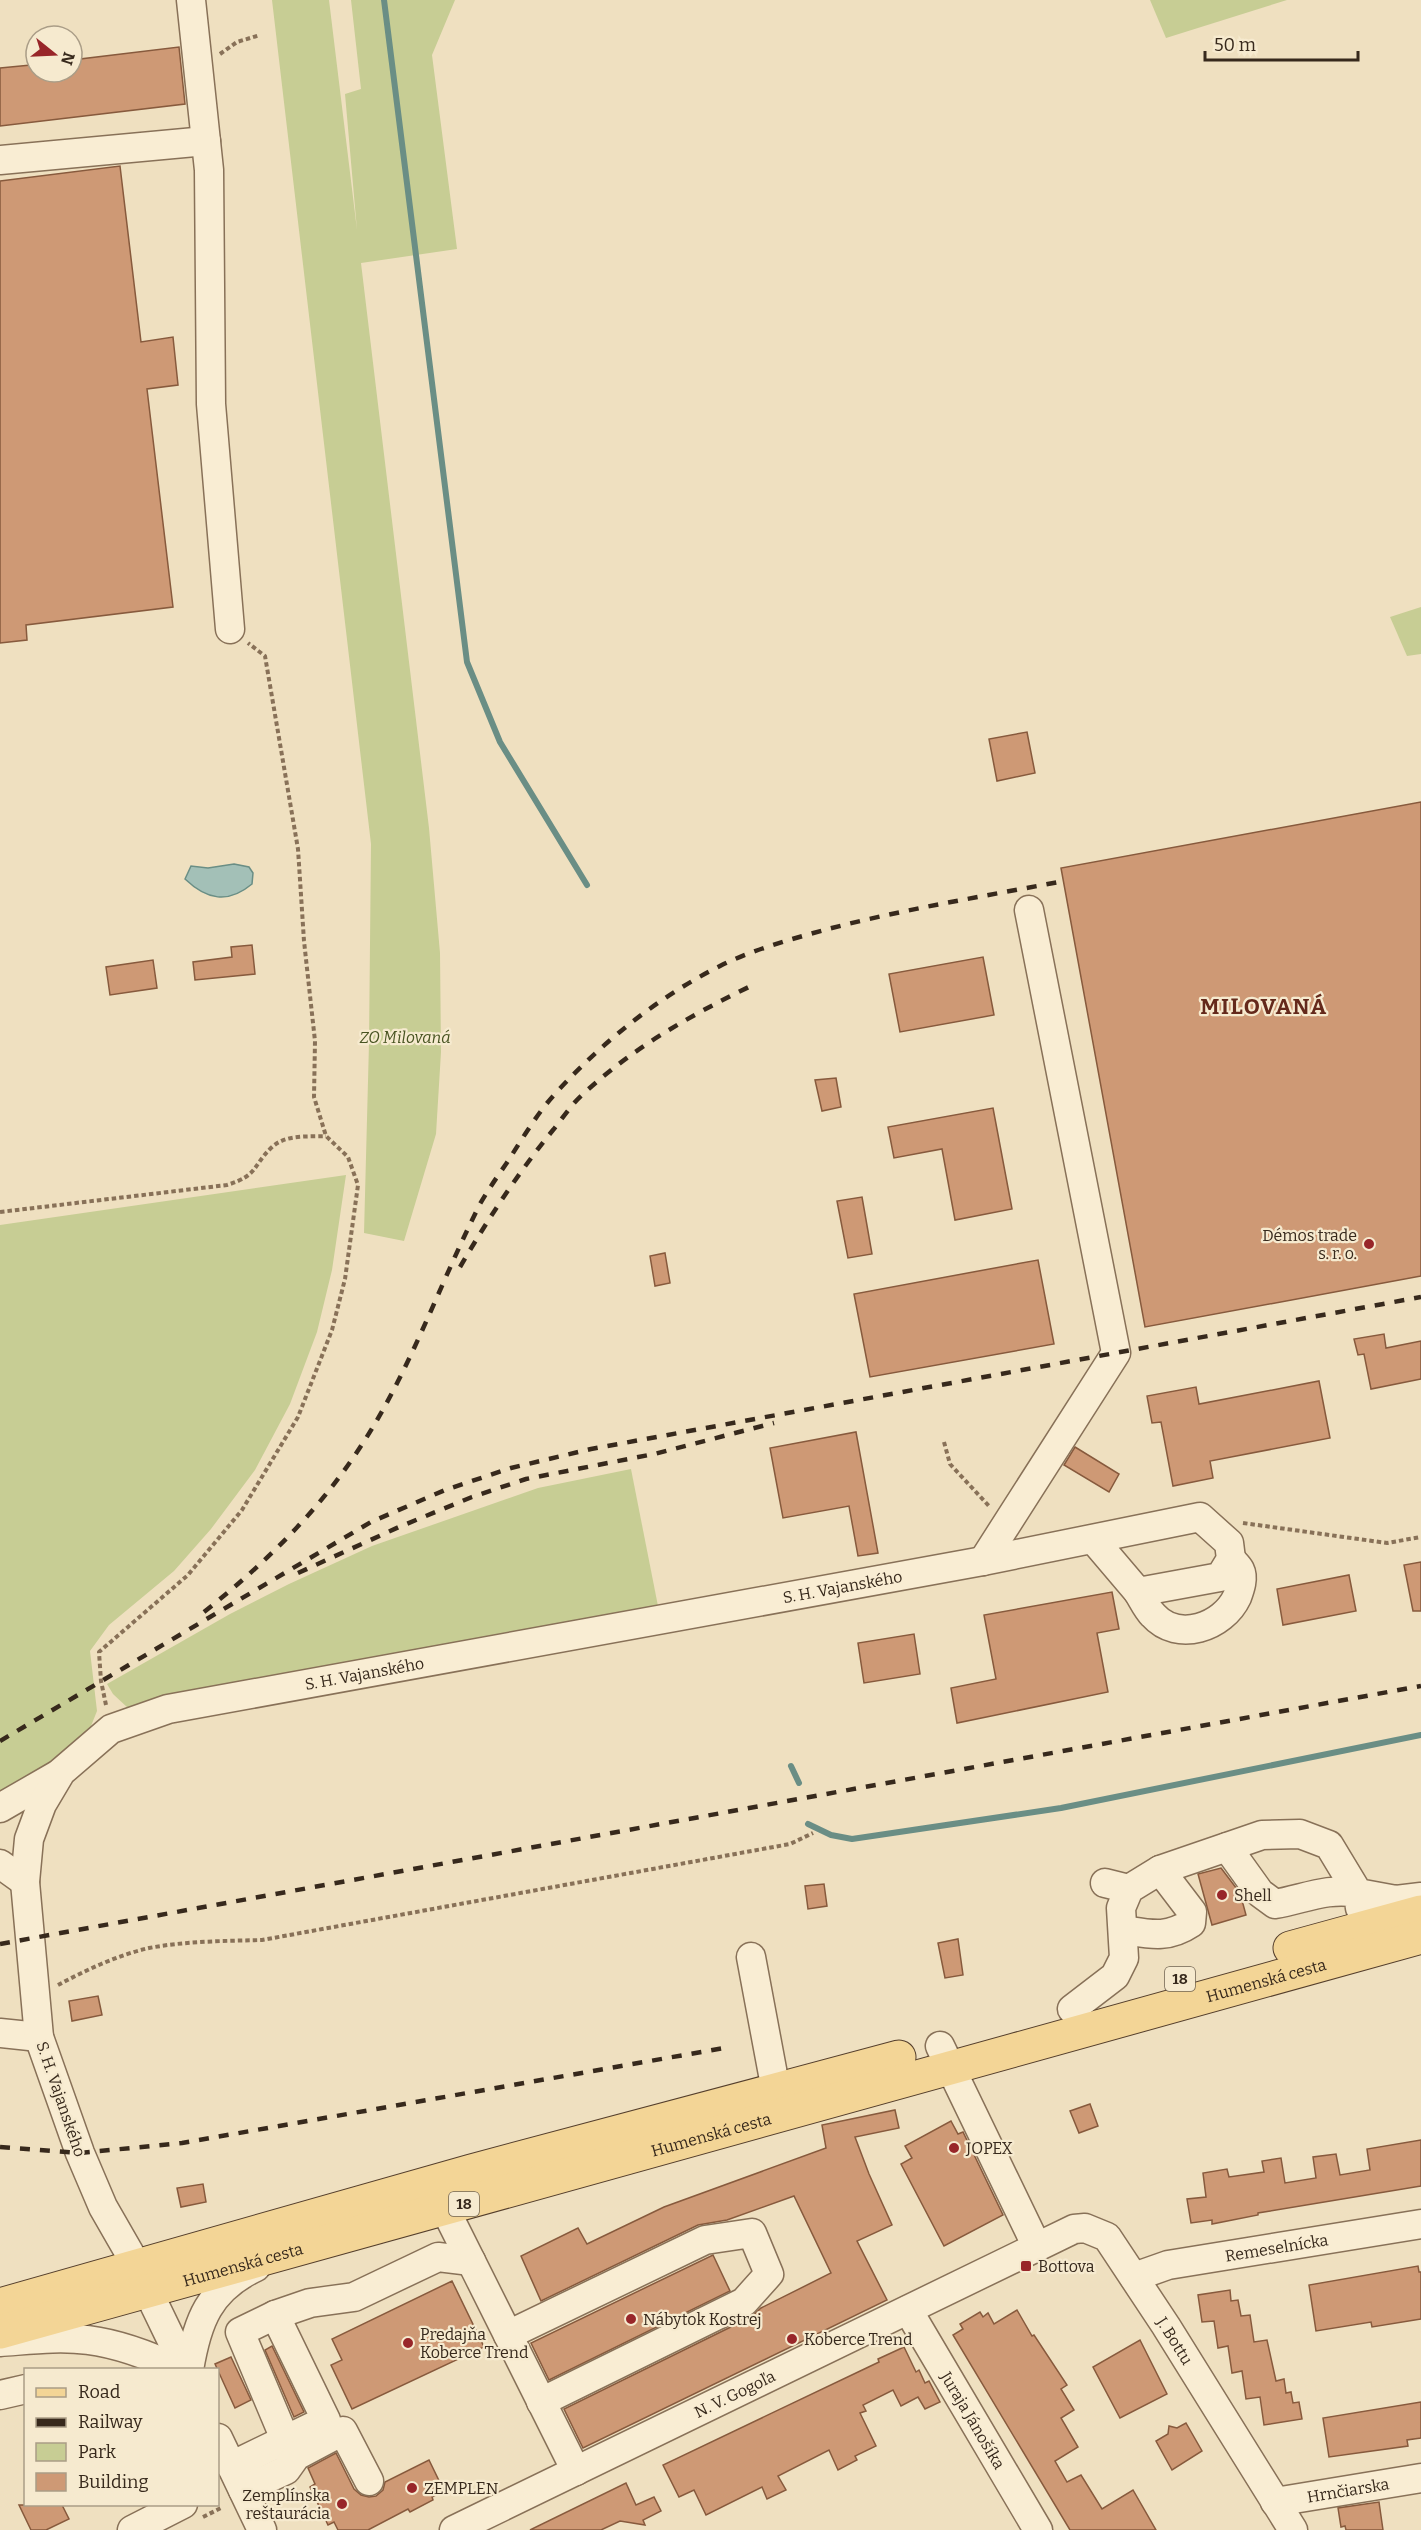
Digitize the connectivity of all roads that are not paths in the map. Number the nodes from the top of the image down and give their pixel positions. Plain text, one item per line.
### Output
1 (191, 0) edge
2 (206, 141) junction
3 (0, 160) edge
4 (230, 629) road end
5 (1029, 910) dead end
6 (1093, 1539) junction
7 (1231, 1559) junction
8 (983, 1561) junction
9 (1138, 1592) junction
10 (61, 1772) junction
11 (0, 1808) edge
12 (1227, 1847) junction
13 (0, 1864) edge
14 (1160, 1870) junction
15 (24, 1882) junction
16 (1358, 1893) junction
17 (1421, 1897) edge
18 (1421, 1912) edge
19 (1362, 1928) junction
20 (1123, 1930) junction
21 (1421, 1936) edge
22 (751, 1957) dead end
23 (1338, 1959) junction
24 (1072, 2009) junction
25 (0, 2033) edge
26 (39, 2037) junction
27 (944, 2056) junction
28 (779, 2102) junction
29 (446, 2210) junction
30 (1421, 2224) edge
31 (291, 2251) junction
32 (1027, 2252) junction
33 (471, 2261) junction
34 (1134, 2277) junction
35 (141, 2278) junction
36 (0, 2305) edge
37 (908, 2310) junction
38 (284, 2312) junction
39 (0, 2332) edge
40 (508, 2335) junction
41 (0, 2342) edge
42 (176, 2368) edge
43 (187, 2368) edge
44 (188, 2368) edge
45 (24, 2389) edge
46 (0, 2395) edge
47 (542, 2402) junction
48 (285, 2439) junction
49 (219, 2441) edge
50 (576, 2471) junction
51 (1421, 2478) edge
52 (232, 2480) edge
53 (369, 2481) dead end
54 (1275, 2502) junction
55 (181, 2506) edge
56 (132, 2530) edge
57 (262, 2530) edge
58 (454, 2530) edge
59 (1038, 2530) edge
60 (1293, 2530) edge

1 - 2 street
2 - 3 street
2 - 4 street
5 - 8 street
6 - 7 street, S. H. Vajanského
6 - 8 street, S. H. Vajanského
6 - 9 street
7 - 9 street
7 - 9 street
8 - 10 street, S. H. Vajanského
10 - 11 street
10 - 15 street, S. H. Vajanského
12 - 14 street
12 - 16 street
12 - 16 street
13 - 15 street
14 - 20 street
14 - 20 street
15 - 26 street, S. H. Vajanského
16 - 17 street
16 - 19 street
18 - 19 main road, Humenská cesta / 18
19 - 23 street
19 - 24 main road, Humenská cesta / 18
20 - 24 street
21 - 23 main road, Humenská cesta / 18
22 - 28 street
23 - 27 main road, Humenská cesta / 18
24 - 27 main road, Humenská cesta / 18
25 - 26 street
26 - 35 street, S. H. Vajanského
27 - 28 main road, Humenská cesta / 18
27 - 32 street
28 - 29 main road, Humenská cesta / 18
28 - 35 main road, Humenská cesta / 18
29 - 31 main road, Humenská cesta / 18
29 - 33 street
30 - 34 street, Remeselnícka
31 - 35 main road, Humenská cesta / 18
31 - 44 street
32 - 34 street, J. Bottu
32 - 37 street, N. V. Gogoľa
33 - 38 street
33 - 40 street
34 - 54 street, J. Bottu
35 - 36 main road, Humenská cesta / 18
35 - 39 main road, Humenská cesta / 18
35 - 43 street, S. H. Vajanského
37 - 50 street, N. V. Gogoľa
37 - 59 street, Juraja Jánošíka
38 - 48 street
38 - 48 street
40 - 47 street
40 - 47 street
41 - 42 street
45 - 46 street
47 - 50 street
48 - 52 street
49 - 52 street
50 - 58 street, N. V. Gogoľa
51 - 54 street, Hrnčiarska
52 - 53 street
52 - 57 street
54 - 60 street, J. Bottu
55 - 56 street

